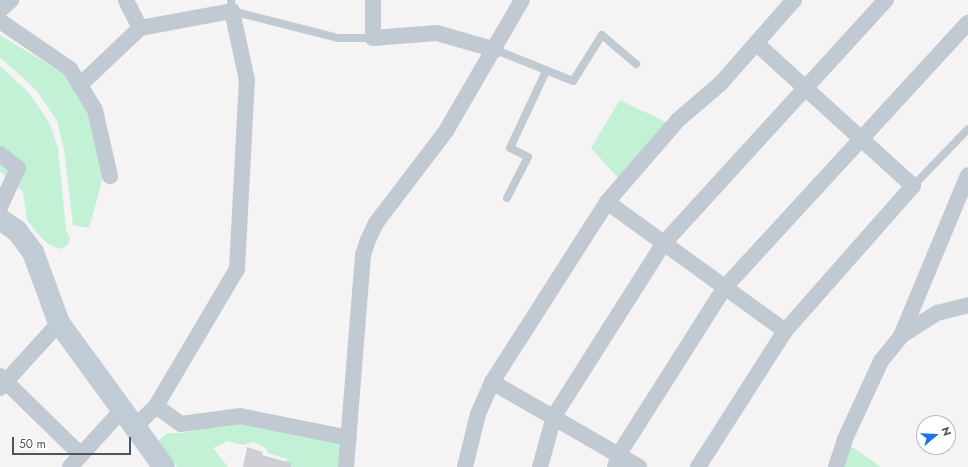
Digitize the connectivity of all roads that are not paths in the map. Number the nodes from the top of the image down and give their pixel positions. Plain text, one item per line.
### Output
1 (11, 0) edge
2 (126, 0) edge
3 (373, 0) edge
4 (522, 0) edge
5 (794, 0) edge
6 (886, 0) edge
7 (231, 5) edge
8 (0, 10) edge
9 (0, 21) edge
10 (968, 23) edge
11 (140, 28) junction
12 (373, 38) junction
13 (757, 44) junction
14 (496, 50) junction
15 (636, 64) dead end
16 (546, 71) junction
17 (80, 85) junction
18 (805, 90) junction
19 (968, 129) edge
20 (860, 138) junction
21 (0, 154) edge
22 (968, 175) edge
23 (110, 176) dead end
24 (913, 186) junction
25 (507, 198) dead end
26 (607, 202) junction
27 (0, 207) edge
28 (0, 219) edge
29 (663, 244) junction
30 (725, 287) junction
31 (968, 305) edge
32 (59, 323) junction
33 (785, 331) junction
34 (900, 336) junction
35 (2, 382) edge
36 (492, 382) junction
37 (156, 406) junction
38 (122, 410) junction
39 (554, 416) junction
40 (135, 427) junction
41 (349, 438) junction
42 (81, 455) junction
43 (617, 461) edge
44 (70, 467) edge
45 (164, 467) edge
46 (346, 467) edge
47 (465, 467) edge
48 (540, 467) edge
49 (639, 467) edge
50 (698, 467) edge
51 (836, 467) edge

1 - 8 street
2 - 11 street
3 - 12 street
4 - 14 street
5 - 13 street
6 - 18 street
7 - 11 street
7 - 12 lane
7 - 37 street
9 - 17 street
10 - 20 street
11 - 17 street
12 - 14 street
13 - 18 street
13 - 26 street
14 - 16 lane
14 - 41 street
15 - 16 lane
16 - 25 lane
17 - 23 street
18 - 20 street
18 - 29 street
19 - 24 lane
20 - 24 street
20 - 30 street
21 - 27 street
22 - 34 street
24 - 33 street
26 - 29 street
26 - 36 street
28 - 32 street
29 - 30 street
29 - 39 street
30 - 33 street
30 - 43 street
31 - 34 street
32 - 35 street
32 - 38 street
33 - 50 street
34 - 51 street
35 - 42 street
36 - 39 street
36 - 47 street
37 - 40 street
37 - 41 street
38 - 40 street
38 - 42 street
39 - 43 street
39 - 48 street
40 - 45 street
41 - 46 street
42 - 44 street
43 - 49 street

